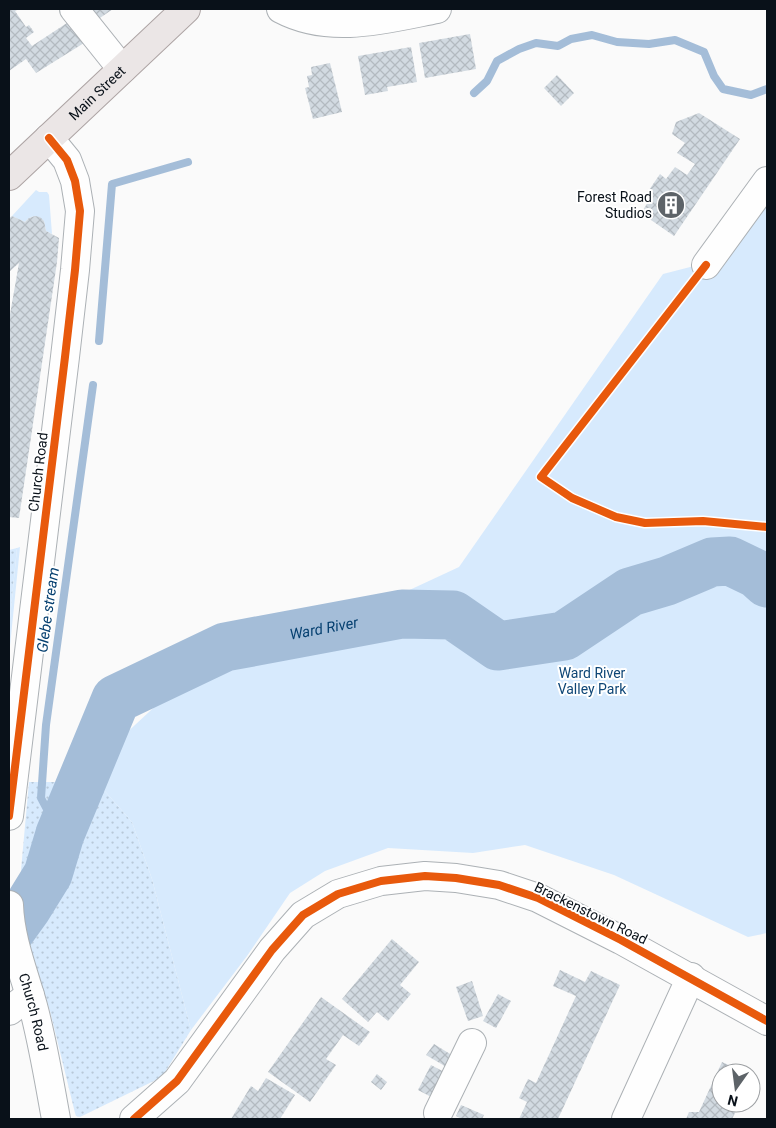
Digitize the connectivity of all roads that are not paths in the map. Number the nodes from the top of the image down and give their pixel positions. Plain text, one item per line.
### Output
1 (74, 9) edge
2 (186, 9) edge
3 (281, 9) edge
4 (437, 9) edge
5 (122, 69) junction
6 (49, 138) junction
7 (9, 176) edge
8 (767, 181) edge
9 (706, 266) road end
10 (13, 740) edge
11 (9, 816) edge
12 (9, 905) edge
13 (9, 913) edge
14 (690, 977) junction
15 (19, 1003) edge
16 (767, 1021) edge
17 (472, 1042) dead end
18 (441, 1117) edge
19 (56, 1119) edge
20 (134, 1119) edge
21 (626, 1119) edge

1 - 5 street
2 - 5 main road, Main Street
3 - 4 street
5 - 6 main road, Main Street
6 - 7 main road, Main Street
6 - 10 street, Church Road
8 - 9 street
10 - 11 street, Church Road
12 - 13 street, Church Road
13 - 15 street, Church Road
14 - 16 street, Brackenstown Road
14 - 20 street, Brackenstown Road
14 - 21 street
15 - 19 street, Church Road
17 - 18 street

